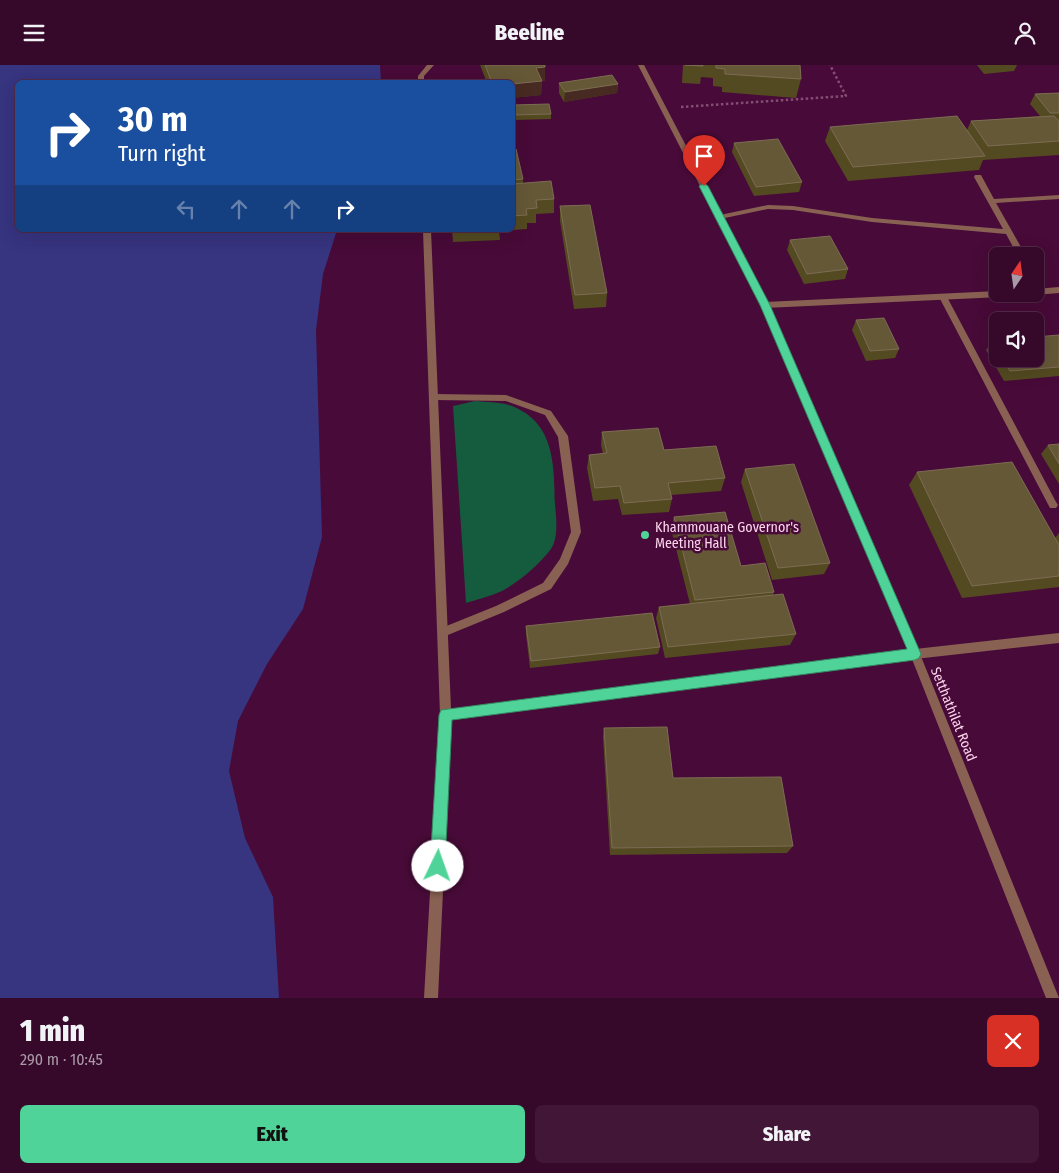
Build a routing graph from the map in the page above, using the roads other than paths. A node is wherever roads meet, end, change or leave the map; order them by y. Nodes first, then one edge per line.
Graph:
1 (431, 65) edge
2 (641, 65) edge
3 (421, 80) edge
4 (978, 177) edge
5 (1059, 197) edge
6 (991, 201) junction
7 (720, 217) junction
8 (427, 232) edge
9 (1009, 232) junction
10 (1017, 247) edge
11 (1059, 291) edge
12 (1044, 292) edge
13 (989, 295) edge
14 (943, 297) junction
15 (765, 305) junction
16 (433, 397) junction
17 (1054, 505) dead end
18 (443, 633) junction
19 (1059, 638) edge
20 (915, 654) junction
21 (446, 715) junction
22 (431, 998) edge
23 (1053, 998) edge

1 - 3 street
2 - 7 street, Setthathilat Road
4 - 6 street
5 - 6 street
6 - 9 street
7 - 9 street
7 - 15 street, Setthathilat Road
8 - 16 street
9 - 10 street
11 - 12 street
13 - 14 street
14 - 15 street
14 - 17 street
15 - 20 street, Setthathilat Road
16 - 18 street
16 - 18 street
18 - 21 street
19 - 20 street
20 - 21 street
20 - 23 street, Setthathilat Road
21 - 22 street

